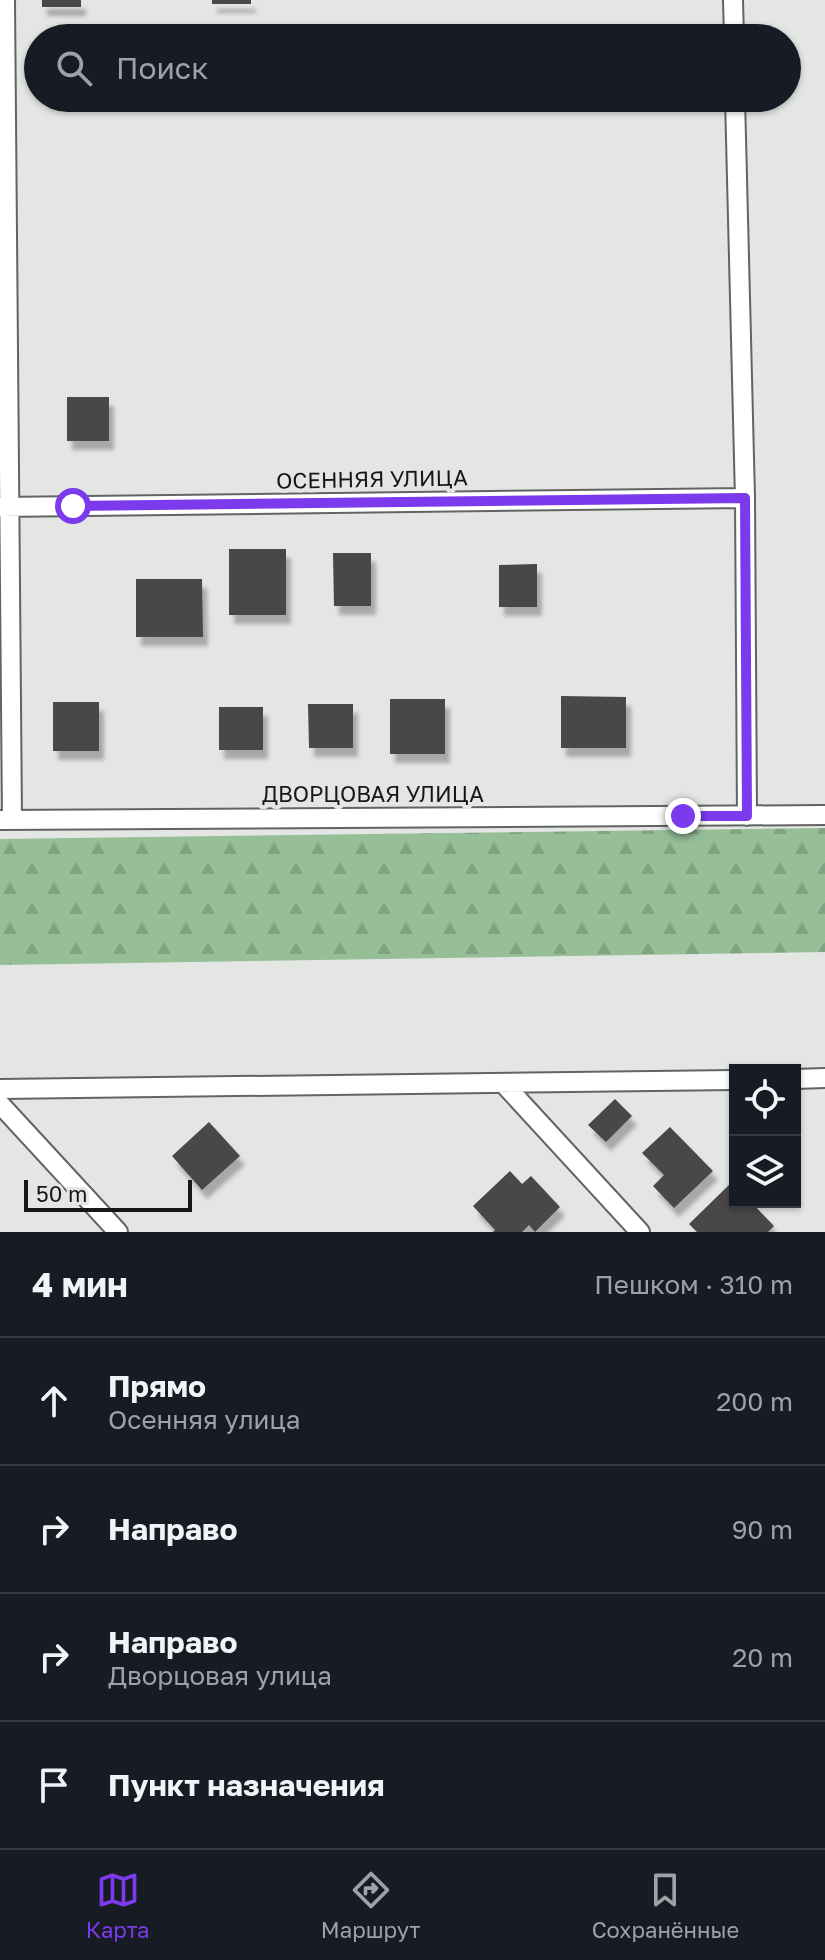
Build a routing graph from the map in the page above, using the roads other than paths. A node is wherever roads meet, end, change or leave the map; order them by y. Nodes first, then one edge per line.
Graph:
1 (5, 0) edge
2 (733, 0) edge
3 (734, 24) edge
4 (735, 112) edge
5 (4, 202) edge
6 (745, 498) junction
7 (5, 507) edge
8 (825, 815) edge
9 (747, 816) junction
10 (6, 820) edge
11 (825, 1078) edge
12 (801, 1079) edge
13 (729, 1080) edge
14 (503, 1083) junction
15 (0, 1089) edge
16 (0, 1104) edge
17 (118, 1232) edge
18 (640, 1232) edge

1 - 5 street
2 - 3 street
4 - 6 street
5 - 7 street
6 - 7 street, ОСЕННЯЯ УЛИЦА
6 - 9 street
7 - 10 street
8 - 9 street, ДВОРЦОВАЯ УЛИЦА
9 - 10 street, ДВОРЦОВАЯ УЛИЦА
11 - 12 street
13 - 14 street
14 - 15 street
14 - 18 street
16 - 17 street

